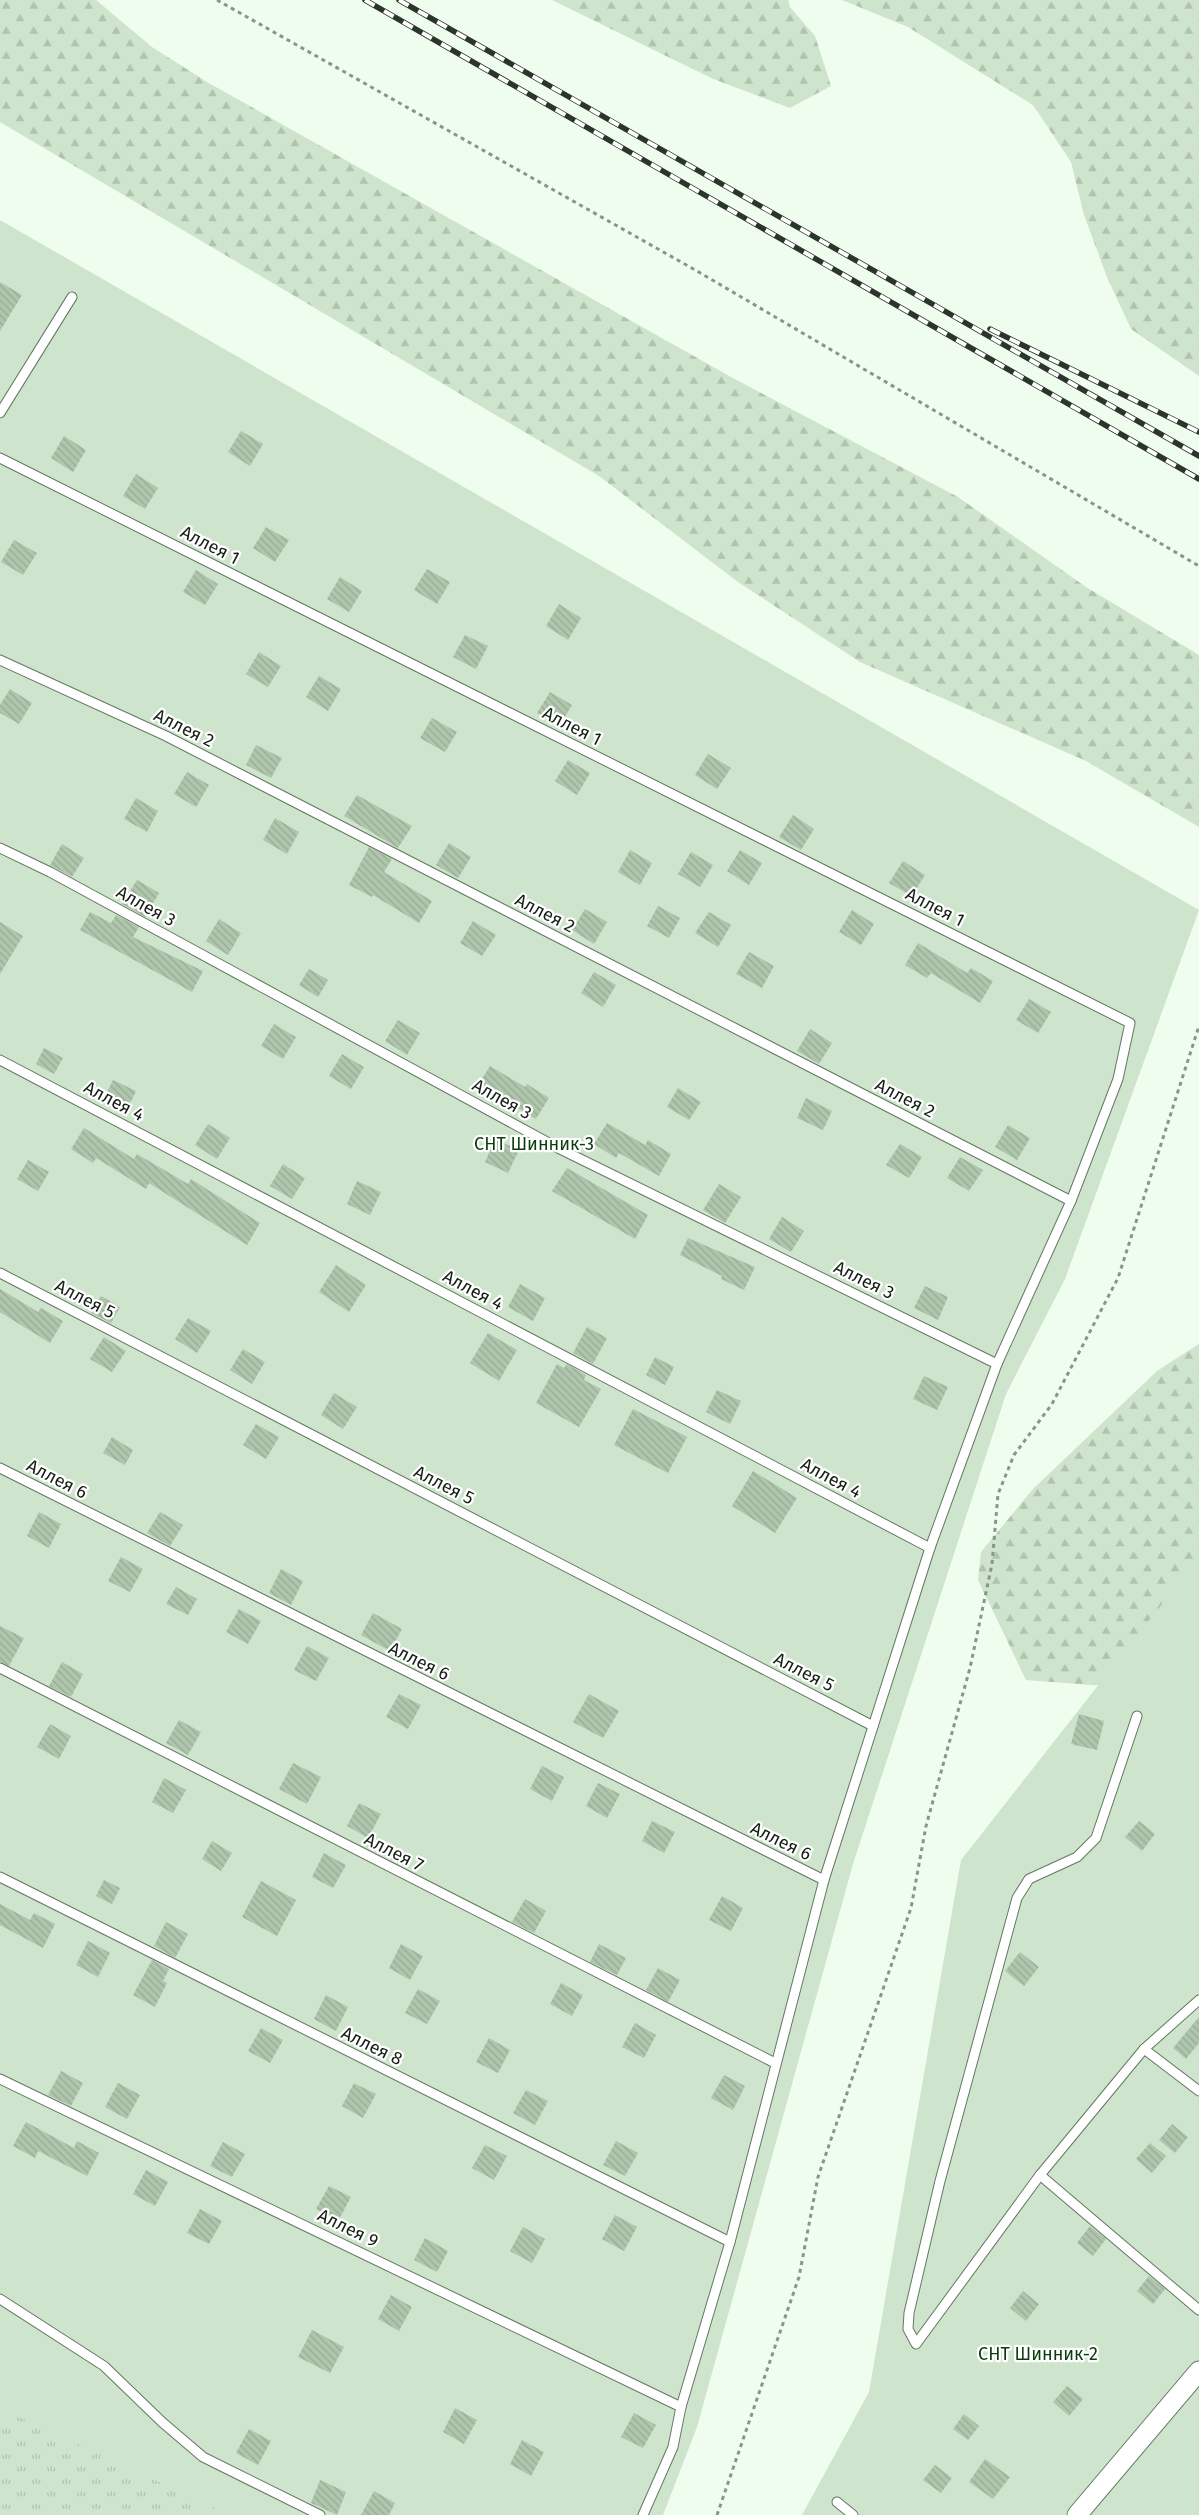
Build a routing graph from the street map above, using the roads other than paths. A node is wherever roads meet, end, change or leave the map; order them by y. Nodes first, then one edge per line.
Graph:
1 (72, 297) dead end
2 (0, 413) edge
3 (0, 458) edge
4 (0, 660) edge
5 (0, 848) edge
6 (0, 1060) edge
7 (1071, 1201) junction
8 (0, 1273) edge
9 (997, 1364) junction
10 (0, 1468) edge
11 (930, 1548) junction
12 (0, 1668) edge
13 (1137, 1716) dead end
14 (873, 1726) junction
15 (0, 1877) edge
16 (824, 1880) junction
17 (1199, 2000) edge
18 (1144, 2049) junction
19 (775, 2063) junction
20 (0, 2078) edge
21 (1199, 2091) edge
22 (1040, 2175) junction
23 (730, 2242) junction
24 (0, 2299) edge
25 (1199, 2310) edge
26 (1199, 2371) edge
27 (682, 2407) junction
28 (836, 2502) dead end
29 (320, 2515) edge
30 (643, 2515) edge
31 (853, 2515) edge
32 (1077, 2515) edge

1 - 2 lane
3 - 7 lane, Аллея 1
4 - 7 lane, Аллея 2
5 - 9 lane, Аллея 3
6 - 11 lane, Аллея 4
7 - 9 lane
8 - 14 lane, Аллея 5
9 - 11 lane
10 - 16 lane, Аллея 6
11 - 14 lane
12 - 19 lane, Аллея 7
13 - 22 lane
14 - 16 lane
15 - 23 lane, Аллея 8
16 - 19 lane
17 - 18 lane
18 - 21 lane
18 - 22 lane
19 - 23 lane
20 - 27 lane, Аллея 9
22 - 25 lane
23 - 27 lane
24 - 29 lane
26 - 32 street
27 - 30 lane
28 - 31 lane

